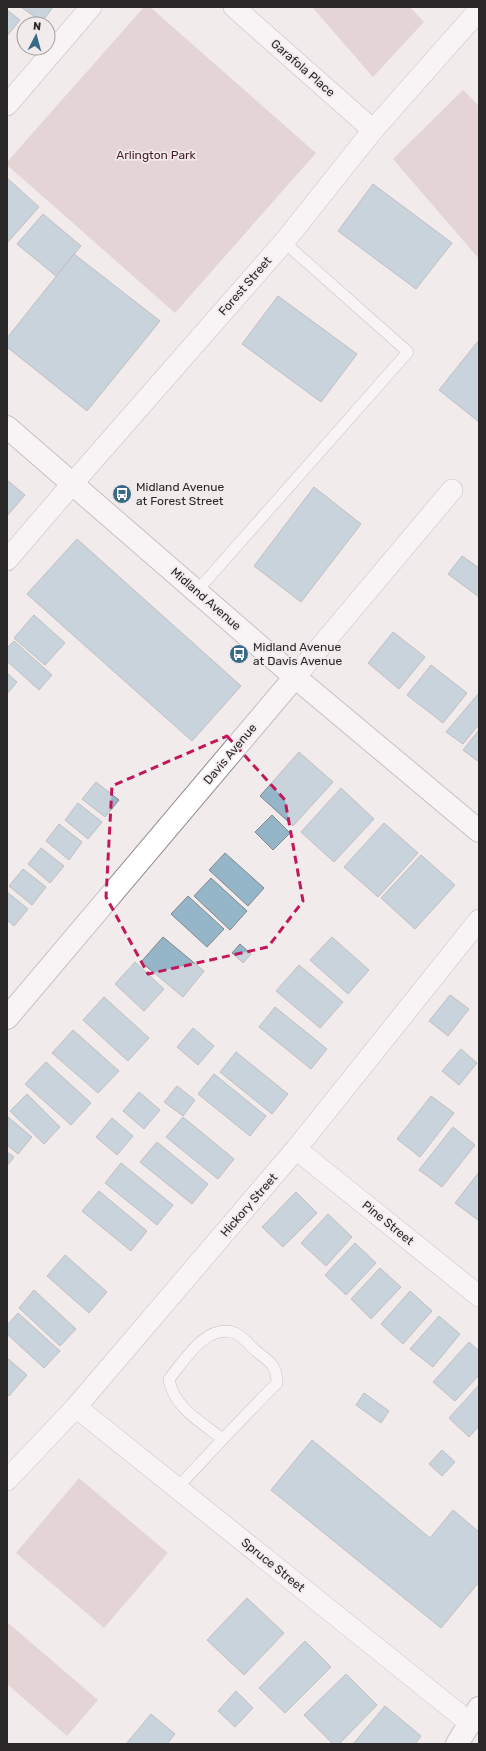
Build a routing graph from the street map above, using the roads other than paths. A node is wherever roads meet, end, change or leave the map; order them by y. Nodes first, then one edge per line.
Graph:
1 (91, 7) edge
2 (234, 7) edge
3 (479, 10) edge
4 (7, 105) edge
5 (373, 130) junction
6 (284, 242) junction
7 (7, 427) edge
8 (73, 483) junction
9 (452, 490) dead end
10 (7, 560) edge
11 (197, 591) junction
12 (295, 677) junction
13 (479, 831) edge
14 (479, 920) edge
15 (7, 1018) edge
16 (296, 1149) junction
17 (479, 1296) edge
18 (76, 1407) junction
19 (223, 1439) junction
20 (7, 1480) edge
21 (177, 1488) junction
22 (474, 1715) edge
23 (456, 1744) edge

1 - 4 street
2 - 5 street, Garafola Place
3 - 5 street, Forest Street
5 - 6 street, Forest Street
6 - 8 street, Forest Street
6 - 11 lane
7 - 8 street, Midland Avenue
8 - 10 street, Forest Street
8 - 11 street, Midland Avenue
9 - 12 street, Davis Avenue
11 - 12 street, Midland Avenue
12 - 13 street, Midland Avenue
12 - 15 street, Davis Avenue
14 - 16 street, Hickory Street
16 - 17 street, Pine Street
16 - 18 street, Hickory Street
18 - 20 street, Hickory Street
18 - 21 street, Spruce Street
19 - 19 lane
19 - 21 lane
21 - 22 street, Spruce Street
22 - 23 street

